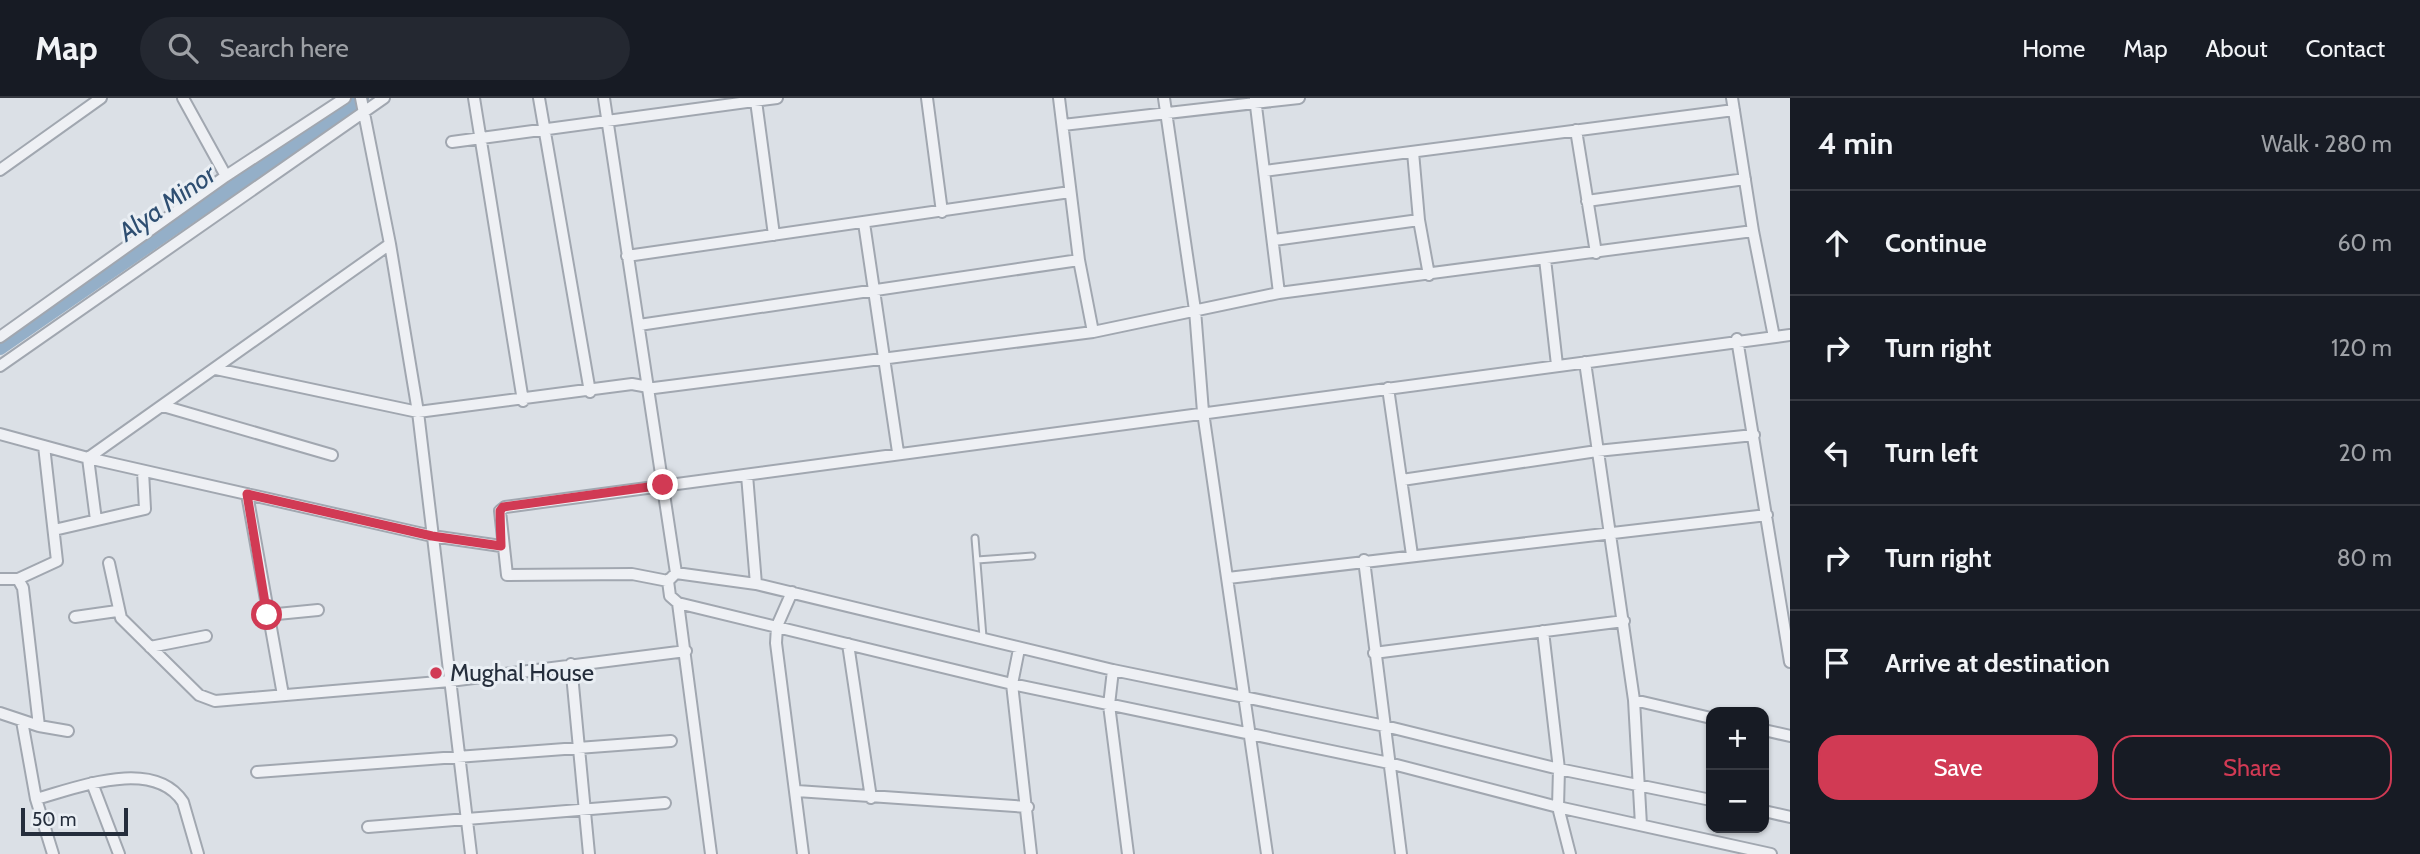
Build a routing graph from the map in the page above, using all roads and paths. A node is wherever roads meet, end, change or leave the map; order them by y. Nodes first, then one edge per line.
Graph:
1 (101, 98) edge
2 (183, 98) edge
3 (345, 98) edge
4 (361, 98) edge
5 (384, 98) edge
6 (474, 98) edge
7 (539, 98) edge
8 (604, 98) edge
9 (777, 98) edge
10 (927, 98) edge
11 (1059, 98) edge
12 (1164, 98) edge
13 (1299, 98) edge
14 (1732, 98) edge
15 (756, 101) junction
16 (1255, 101) edge
17 (1734, 110) junction
18 (363, 113) junction
19 (1166, 113) junction
20 (607, 119) junction
21 (1063, 125) junction
22 (547, 129) junction
23 (1576, 130) junction
24 (482, 138) junction
25 (452, 142) dead end
26 (1413, 152) junction
27 (0, 170) edge
28 (1264, 171) junction
29 (226, 176) junction
30 (1745, 179) junction
31 (1070, 192) junction
32 (1587, 201) junction
33 (942, 212) junction
34 (1419, 220) junction
35 (864, 223) junction
36 (1753, 231) junction
37 (774, 235) junction
38 (1273, 240) junction
39 (390, 244) junction
40 (1596, 253) junction
41 (627, 256) junction
42 (1545, 259) junction
43 (1079, 260) junction
44 (1429, 275) junction
45 (874, 288) junction
46 (1279, 293) junction
47 (1195, 310) junction
48 (639, 325) junction
49 (1093, 332) junction
50 (1790, 335) edge
51 (0, 337) edge
52 (1774, 337) junction
53 (1737, 340) junction
54 (886, 358) junction
55 (1585, 362) junction
56 (1557, 365) junction
57 (0, 366) edge
58 (216, 369) junction
59 (646, 386) junction
60 (1388, 388) junction
61 (590, 391) junction
62 (523, 401) junction
63 (163, 406) junction
64 (418, 412) junction
65 (1203, 412) junction
66 (0, 434) edge
67 (1754, 435) junction
68 (44, 446) junction
69 (1597, 451) junction
70 (898, 452) junction
71 (332, 455) dead end
72 (88, 458) junction
73 (143, 471) junction
74 (747, 475) junction
75 (1402, 481) junction
76 (663, 485) junction
77 (247, 494) junction
78 (1767, 515) junction
79 (96, 520) junction
80 (54, 530) junction
81 (1611, 533) junction
82 (432, 536) junction
83 (975, 538) dead end
84 (501, 546) junction
85 (1412, 555) junction
86 (1032, 556) dead end
87 (977, 560) junction
88 (1364, 561) junction
89 (109, 564) dead end
90 (672, 577) junction
91 (1228, 578) junction
92 (0, 579) edge
93 (18, 579) junction
94 (756, 584) junction
95 (792, 592) junction
96 (678, 603) junction
97 (317, 610) dead end
98 (117, 611) junction
99 (267, 615) junction
100 (75, 617) dead end
101 (1625, 621) junction
102 (777, 626) junction
103 (1544, 631) junction
104 (206, 636) dead end
105 (983, 640) junction
106 (848, 644) junction
107 (150, 647) junction
108 (1019, 649) junction
109 (686, 651) junction
110 (1374, 653) junction
111 (1790, 662) edge
112 (571, 664) junction
113 (1113, 670) junction
114 (450, 681) junction
115 (1013, 684) junction
116 (283, 695) junction
117 (1245, 697) junction
118 (1634, 700) junction
119 (1109, 705) junction
120 (0, 713) edge
121 (1706, 717) edge
122 (22, 721) junction
123 (40, 726) junction
124 (1385, 726) junction
125 (68, 731) dead end
126 (1769, 731) edge
127 (1250, 733) junction
128 (1790, 736) edge
129 (671, 741) dead end
130 (579, 748) junction
131 (458, 757) junction
132 (1389, 763) junction
133 (1559, 769) junction
134 (257, 772) dead end
135 (92, 783) junction
136 (1642, 786) junction
137 (797, 791) junction
138 (871, 798) junction
139 (36, 799) junction
140 (1706, 799) edge
141 (665, 803) dead end
142 (1028, 807) junction
143 (1558, 807) junction
144 (585, 809) junction
145 (1769, 812) edge
146 (1790, 817) edge
147 (466, 819) junction
148 (1642, 825) junction
149 (368, 827) dead end
150 (53, 854) edge
151 (119, 854) edge
152 (198, 854) edge
153 (471, 854) edge
154 (589, 854) edge
155 (711, 854) edge
156 (803, 854) edge
157 (1031, 854) edge
158 (1128, 854) edge
159 (1267, 854) edge
160 (1401, 854) edge
161 (1570, 854) edge
162 (1771, 854) edge

1 - 27 street
2 - 29 street
3 - 29 street
4 - 18 street
5 - 18 street
6 - 24 street
7 - 22 street
8 - 20 street
9 - 15 street
10 - 33 street
11 - 21 street
12 - 19 street
13 - 16 street
14 - 17 street
15 - 20 street
15 - 37 street
16 - 19 street
16 - 28 street
17 - 23 street
17 - 30 street
18 - 39 street
18 - 57 street
19 - 21 street
19 - 47 street
20 - 22 street
20 - 41 street
21 - 31 street
22 - 24 street
22 - 61 street
23 - 26 street
23 - 32 street
24 - 25 street
24 - 62 street
26 - 28 street
26 - 34 street
28 - 38 street
29 - 51 street
30 - 32 street
30 - 36 street
31 - 33 street
31 - 43 street
32 - 40 street
33 - 35 street
34 - 38 street
34 - 44 street
35 - 37 street
35 - 45 street
36 - 40 street
36 - 52 street
37 - 41 street
38 - 46 street
39 - 58 street
39 - 64 street
40 - 42 street
41 - 48 street
42 - 44 street
42 - 56 street
43 - 45 street
43 - 49 street
44 - 46 street
45 - 48 street
45 - 54 street
46 - 47 street
47 - 49 street
47 - 65 street
48 - 59 street
49 - 54 street
50 - 52 street
52 - 53 street
53 - 55 street
53 - 67 street
54 - 59 street
54 - 70 street
55 - 56 street
55 - 69 street
56 - 60 street
58 - 63 street
58 - 64 street
59 - 61 street
59 - 76 street
60 - 65 street
60 - 75 street
61 - 62 street
62 - 64 street
63 - 71 street
63 - 72 street
64 - 82 street
65 - 70 street
65 - 91 street
66 - 68 street
67 - 69 street
67 - 78 street
68 - 72 street
68 - 80 street
69 - 75 street
69 - 81 street
70 - 74 street
72 - 73 street
72 - 79 street
73 - 77 street
73 - 79 street
74 - 76 street
74 - 94 street
75 - 85 street
76 - 84 street
76 - 90 street
77 - 82 street
77 - 99 street
78 - 81 street
78 - 111 street
79 - 80 street
80 - 93 street
81 - 85 street
81 - 101 street
82 - 84 street
82 - 114 street
83 - 87 lane
84 - 90 street
85 - 88 street
86 - 87 lane
87 - 105 lane
88 - 91 street
88 - 110 street
89 - 98 street
90 - 94 street
90 - 96 street
91 - 117 street
92 - 93 street
93 - 123 street
94 - 95 street
95 - 102 street
95 - 105 street
96 - 102 street
96 - 109 street
97 - 99 street
98 - 100 street
98 - 107 street
99 - 116 street
101 - 103 street
101 - 118 street
102 - 106 street
102 - 137 street
103 - 110 street
103 - 133 street
104 - 107 street
105 - 108 street
106 - 115 street
106 - 138 street
107 - 116 street
108 - 113 street
108 - 115 street
109 - 112 street
109 - 155 street
110 - 124 street
112 - 114 street
112 - 130 street
113 - 117 street
113 - 119 street
114 - 116 street
114 - 131 street
115 - 119 street
115 - 142 street
117 - 124 street
117 - 127 street
118 - 121 street
118 - 136 street
119 - 127 street
119 - 158 street
120 - 122 street
122 - 123 street
122 - 139 street
123 - 125 street
124 - 132 street
124 - 133 street
126 - 128 street
127 - 132 street
127 - 159 street
129 - 130 street
130 - 131 street
130 - 144 street
131 - 134 street
131 - 147 street
132 - 143 street
132 - 160 street
133 - 136 street
133 - 143 street
135 - 139 street
135 - 151 street
135 - 152 street
136 - 140 street
136 - 148 street
137 - 138 street
137 - 156 street
138 - 142 street
139 - 150 street
141 - 144 street
142 - 157 street
143 - 148 street
143 - 161 street
144 - 147 street
144 - 154 street
145 - 146 street
147 - 149 street
147 - 153 street
148 - 162 street

